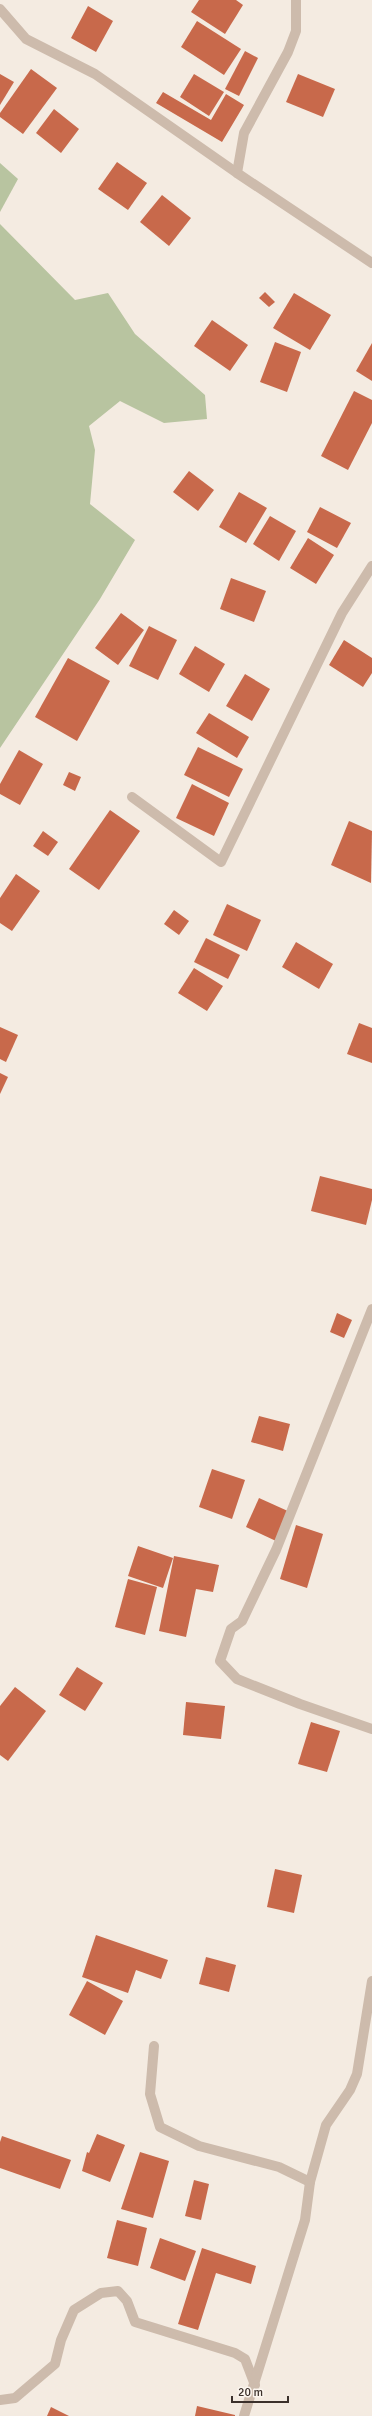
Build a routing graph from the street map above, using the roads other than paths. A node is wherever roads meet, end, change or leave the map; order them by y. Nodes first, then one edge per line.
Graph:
1 (296, 0) edge
2 (0, 9) edge
3 (237, 173) junction
4 (372, 263) edge
5 (372, 566) edge
6 (132, 797) dead end
7 (372, 1309) edge
8 (372, 1729) edge
9 (372, 1981) edge
10 (154, 2046) dead end
11 (310, 2182) junction
12 (255, 2384) junction
13 (0, 2400) edge
14 (244, 2416) edge

1 - 3 street
2 - 3 street
3 - 4 street
5 - 6 street
7 - 8 street
9 - 11 street
10 - 11 street
11 - 12 street
12 - 13 street
12 - 14 street

